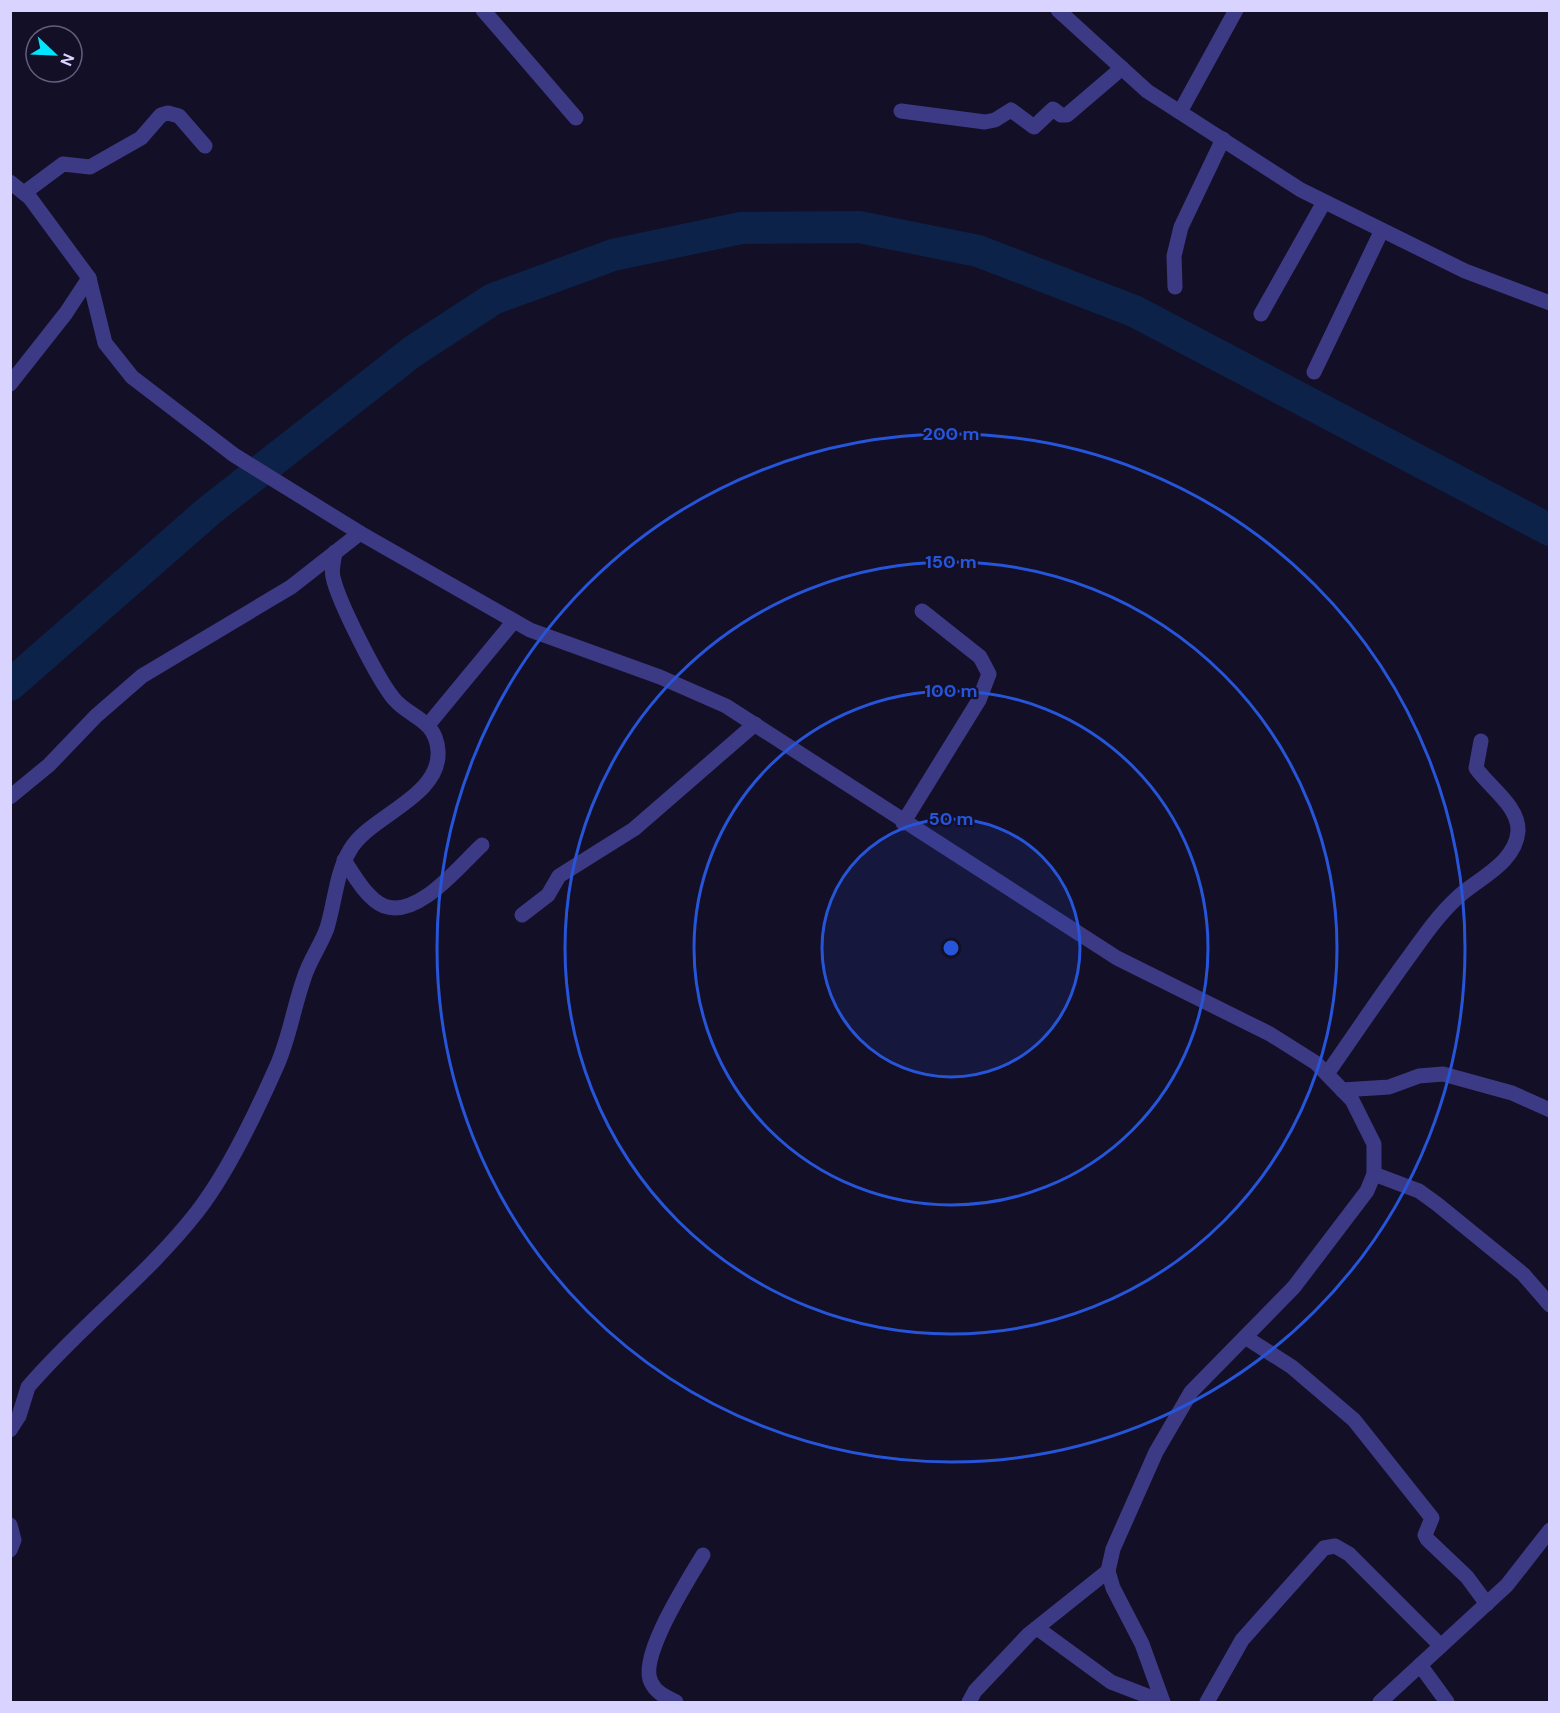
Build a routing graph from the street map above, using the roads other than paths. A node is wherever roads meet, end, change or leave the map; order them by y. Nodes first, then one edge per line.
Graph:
1 (483, 10) edge
2 (1058, 10) edge
3 (1236, 10) edge
4 (1122, 68) junction
5 (901, 111) dead end
6 (1180, 112) junction
7 (576, 118) dead end
8 (1222, 139) junction
9 (205, 146) dead end
10 (10, 182) edge
11 (24, 193) junction
12 (1324, 202) junction
13 (1382, 232) junction
14 (89, 278) junction
15 (1175, 287) dead end
16 (1550, 303) edge
17 (1261, 314) dead end
18 (1314, 372) dead end
19 (10, 384) edge
20 (360, 533) junction
21 (335, 552) junction
22 (922, 611) dead end
23 (514, 621) junction
24 (755, 724) junction
25 (428, 725) junction
26 (1481, 741) dead end
27 (10, 797) edge
28 (903, 823) junction
29 (482, 844) dead end
30 (344, 860) junction
31 (522, 915) dead end
32 (1327, 1074) junction
33 (1342, 1090) junction
34 (1550, 1110) edge
35 (1374, 1174) junction
36 (1550, 1305) edge
37 (1245, 1337) junction
38 (10, 1430) edge
39 (10, 1525) edge
40 (1550, 1530) edge
41 (10, 1550) edge
42 (703, 1555) dead end
43 (1108, 1571) junction
44 (1487, 1604) junction
45 (1037, 1628) junction
46 (1441, 1646) junction
47 (1420, 1665) junction
48 (975, 1699) edge
49 (676, 1702) edge
50 (1163, 1702) edge
51 (1207, 1702) edge
52 (1380, 1702) edge
53 (1447, 1702) edge

1 - 7 street
2 - 4 street
3 - 6 street
4 - 5 street
4 - 6 street
6 - 8 street
8 - 12 street
8 - 15 street
9 - 11 street
10 - 11 street
11 - 14 street
12 - 13 street
12 - 17 street
13 - 16 street
13 - 18 street
14 - 19 street
14 - 20 street
20 - 21 street
20 - 23 street
21 - 25 street
21 - 27 street
22 - 28 street
23 - 24 street
23 - 25 street
24 - 28 street
24 - 31 street
25 - 30 street
26 - 32 street
28 - 32 street
29 - 30 street
30 - 38 street
32 - 33 street
33 - 34 street
33 - 35 street
35 - 36 street
35 - 37 street
37 - 43 street
37 - 44 street
39 - 41 street
40 - 44 street
42 - 49 street
43 - 45 street
43 - 50 street
44 - 46 street
45 - 48 street
45 - 50 street
46 - 47 street
46 - 51 street
47 - 52 street
47 - 53 street

